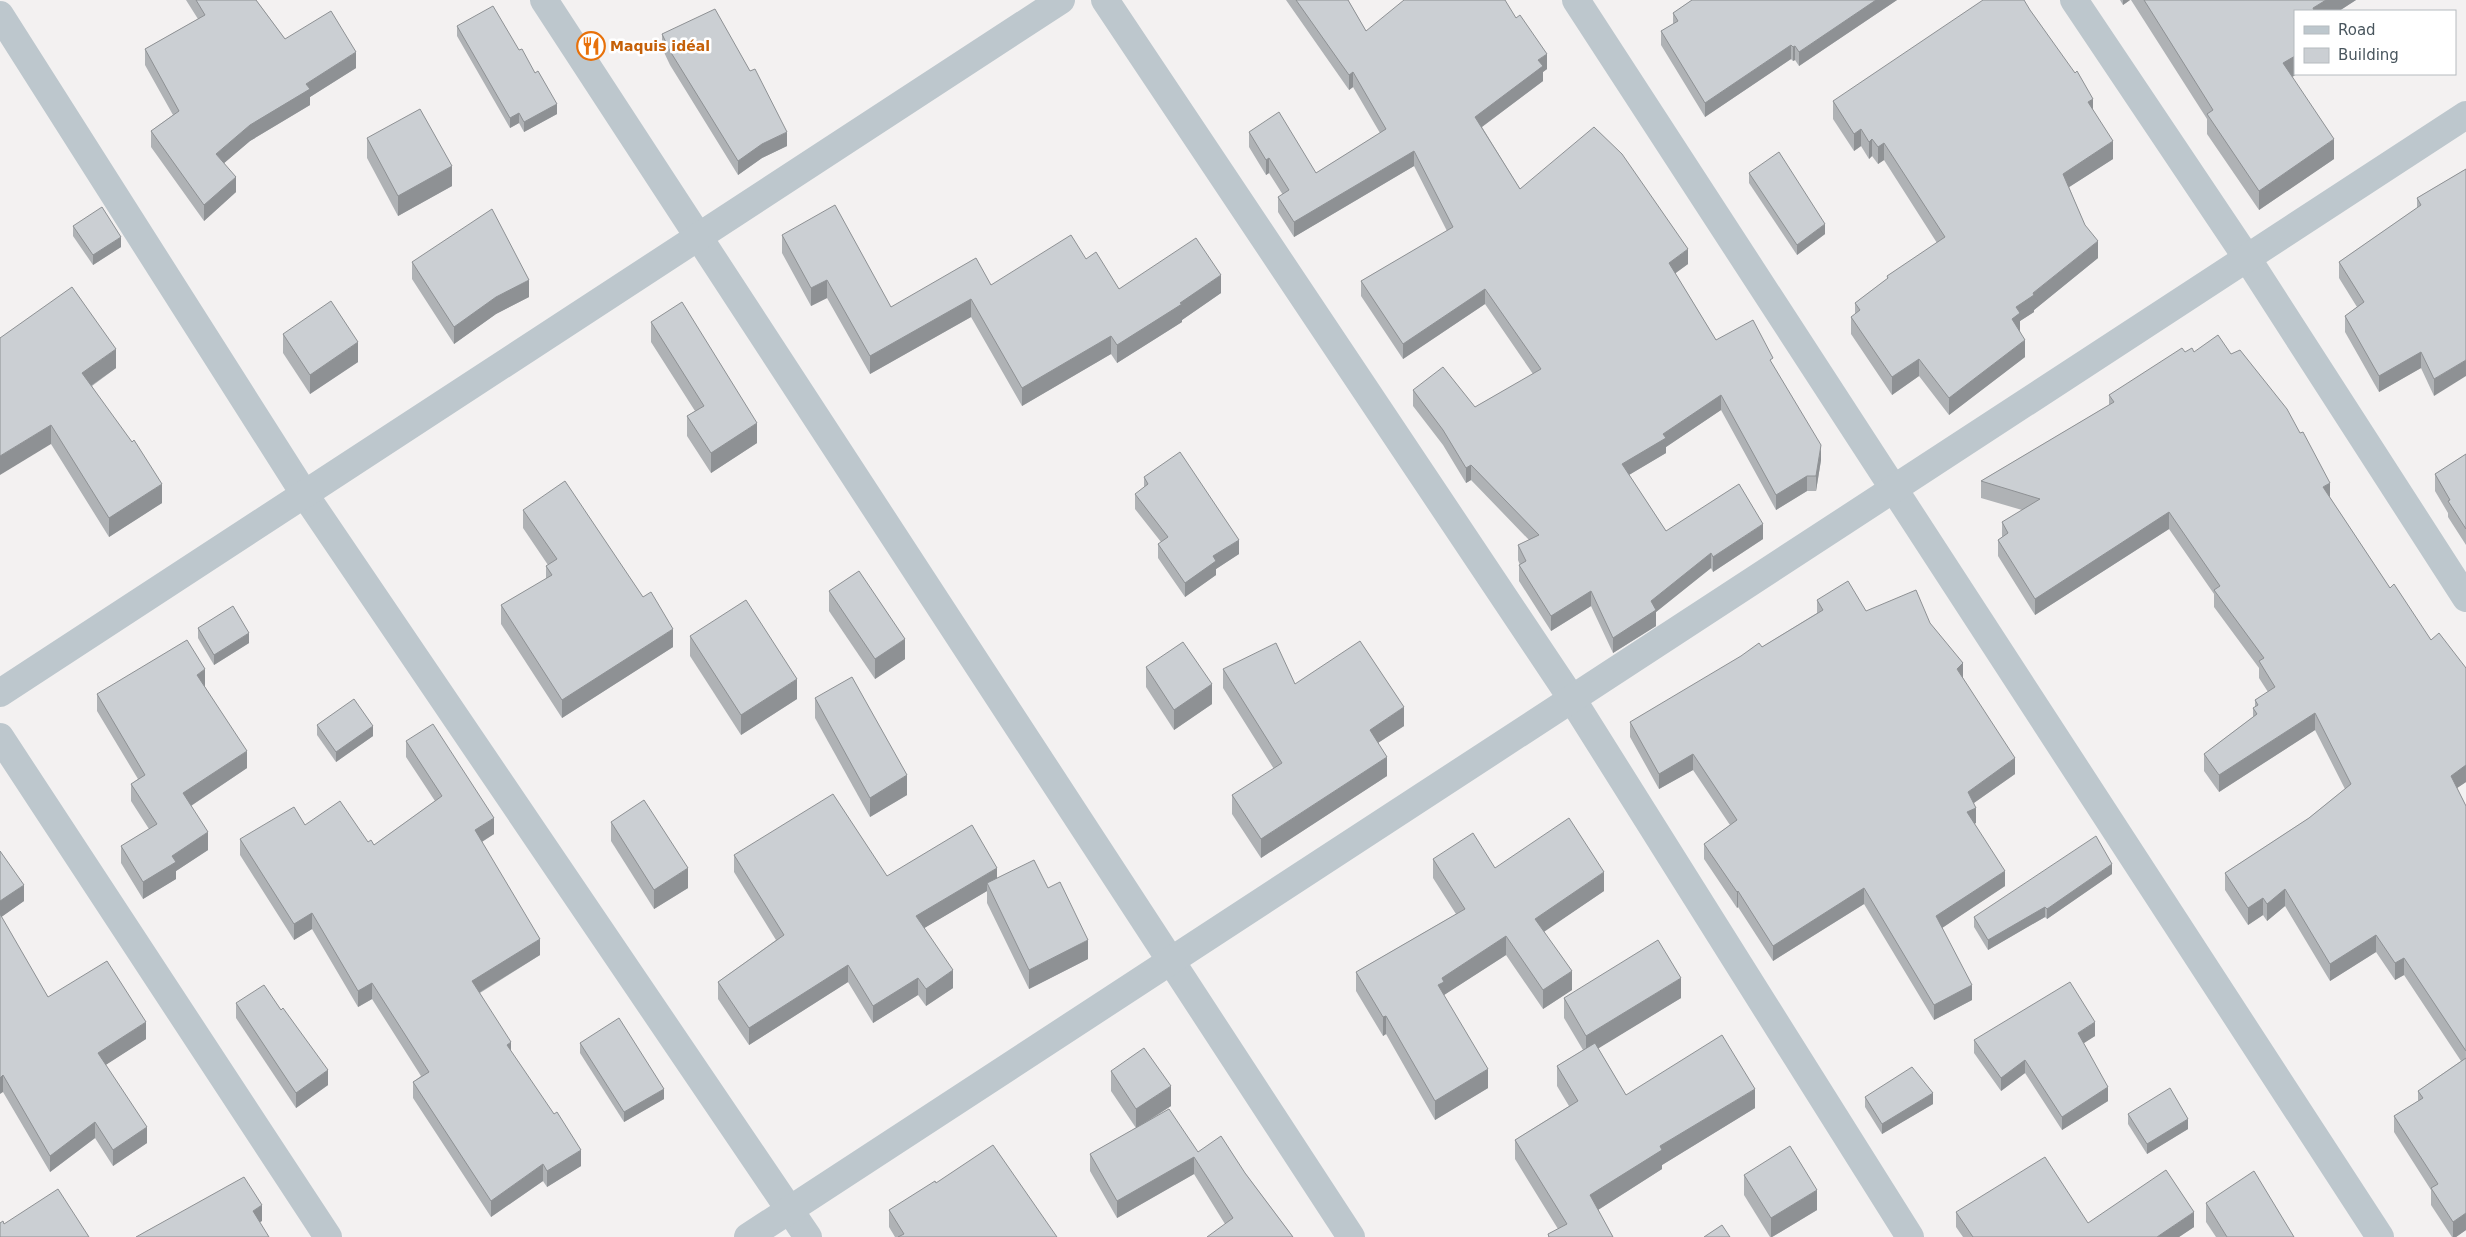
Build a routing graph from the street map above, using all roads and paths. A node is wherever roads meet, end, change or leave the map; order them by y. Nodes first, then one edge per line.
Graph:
1 (544, 0) edge
2 (1061, 0) edge
3 (1105, 0) edge
4 (2074, 0) edge
5 (1580, 1) edge
6 (0, 15) edge
7 (2466, 115) edge
8 (699, 237) junction
9 (2247, 258) junction
10 (1894, 489) junction
11 (305, 495) junction
12 (2466, 598) edge
13 (0, 693) edge
14 (1572, 699) junction
15 (0, 737) edge
16 (1171, 960) junction
17 (790, 1210) junction
18 (328, 1237) edge
19 (748, 1237) edge
20 (808, 1237) edge
21 (1351, 1237) edge
22 (1910, 1237) edge
23 (2380, 1237) edge

1 - 8 street
2 - 8 street
3 - 14 street
4 - 9 street
5 - 10 street
6 - 11 street
7 - 9 street
8 - 11 street
8 - 16 street
9 - 10 street
9 - 12 street
10 - 14 street
10 - 23 street
11 - 13 street
11 - 17 street
14 - 16 street
14 - 22 street
15 - 18 street
16 - 17 street
16 - 21 street
17 - 19 street
17 - 20 street

